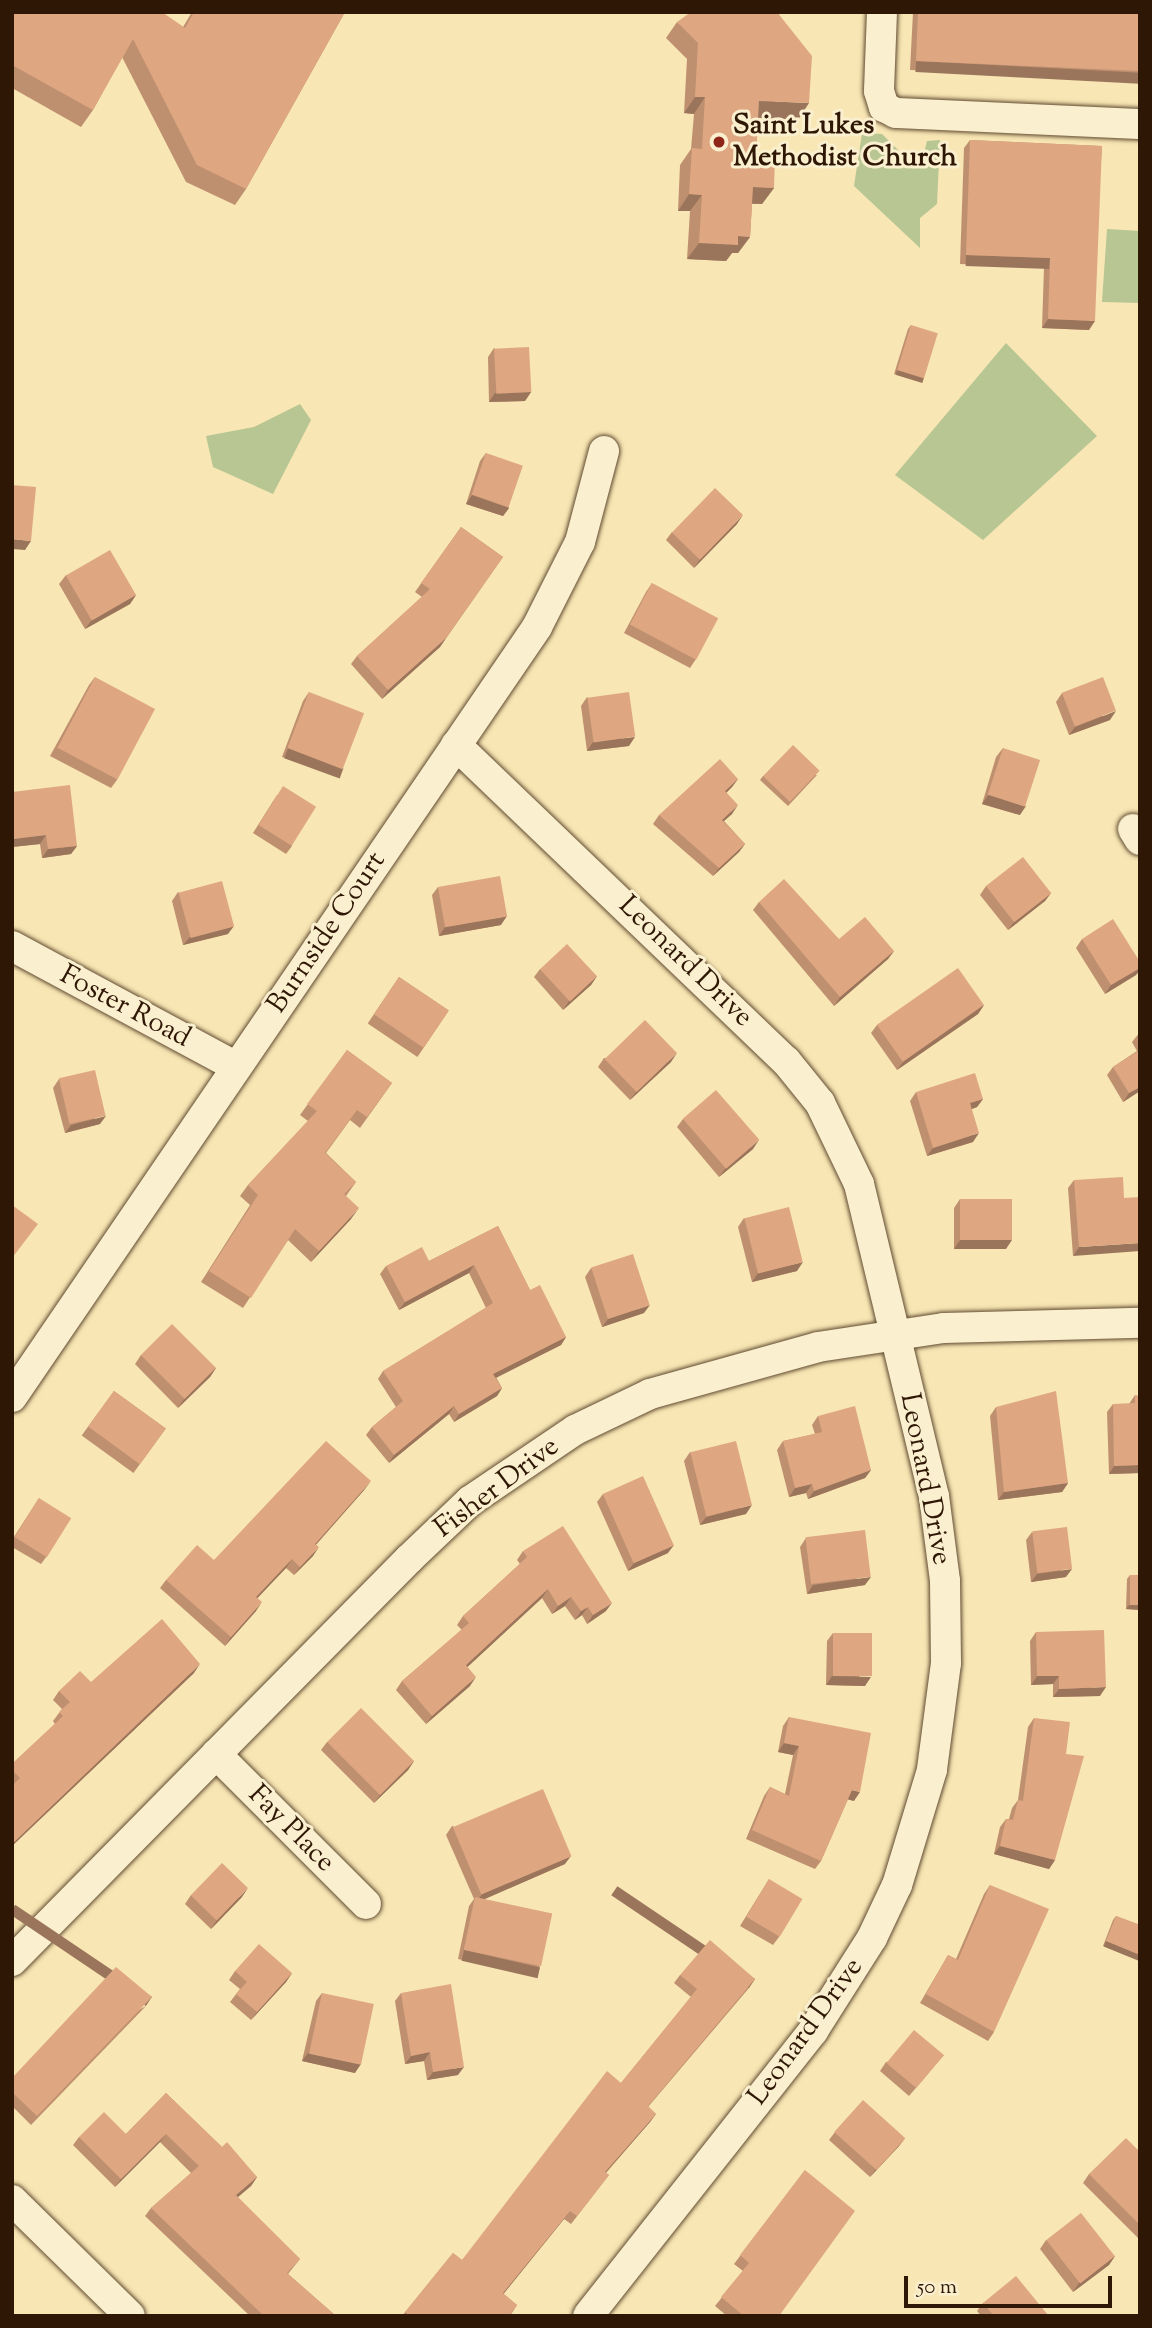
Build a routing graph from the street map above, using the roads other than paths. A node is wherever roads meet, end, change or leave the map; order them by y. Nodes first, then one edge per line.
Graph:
1 (882, 12) edge
2 (1140, 124) edge
3 (604, 451) dead end
4 (456, 745) junction
5 (12, 946) edge
6 (237, 1068) junction
7 (1140, 1323) edge
8 (894, 1334) junction
9 (12, 1397) edge
10 (216, 1754) junction
11 (366, 1903) dead end
12 (12, 1961) edge
13 (12, 2200) edge
14 (130, 2316) edge
15 (588, 2316) edge

1 - 2 street
3 - 4 street, Burnside Court
4 - 6 street, Burnside Court
4 - 8 street, Leonard Drive
5 - 6 street, Foster Road
6 - 9 street, Burnside Court
7 - 8 street, Fisher Drive
8 - 10 street, Fisher Drive
8 - 15 street, Leonard Drive
10 - 11 street, Fay Place
10 - 12 street, Fisher Drive
13 - 14 street

